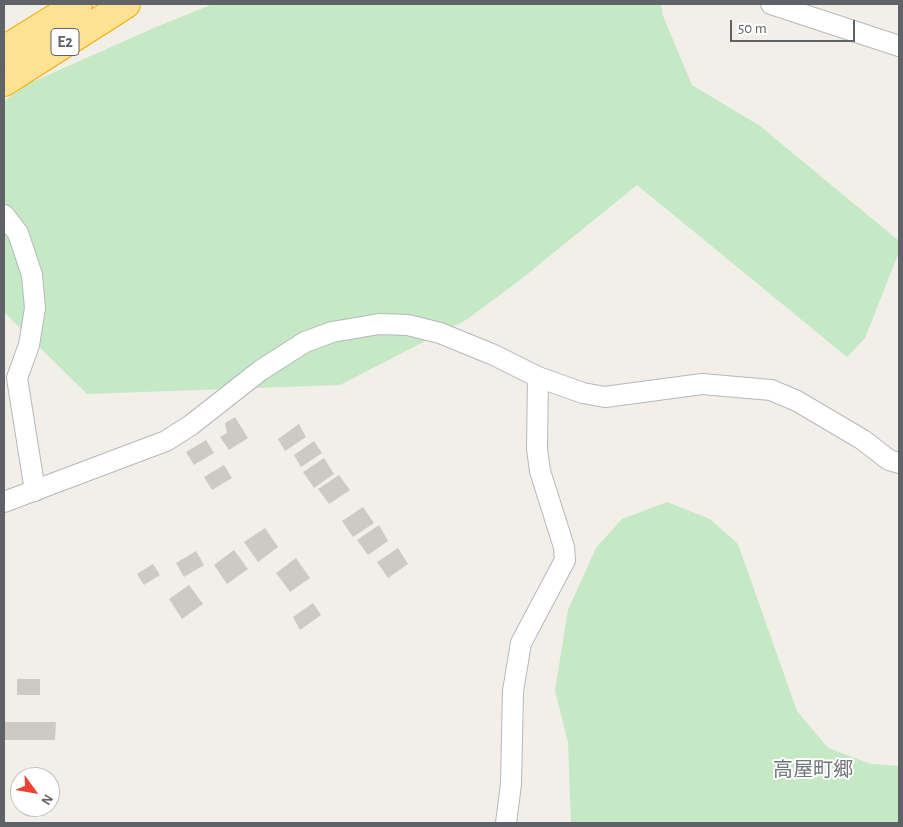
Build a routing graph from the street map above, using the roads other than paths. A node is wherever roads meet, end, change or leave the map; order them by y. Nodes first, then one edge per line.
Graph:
1 (78, 4) edge
2 (126, 4) edge
3 (771, 4) edge
4 (899, 46) edge
5 (4, 50) edge
6 (4, 82) edge
7 (4, 215) edge
8 (538, 377) junction
9 (899, 463) edge
10 (36, 491) junction
11 (4, 502) edge
12 (506, 823) edge

1 - 5 highway, E2
2 - 6 highway, E2
3 - 4 street
7 - 10 street
8 - 9 street
8 - 10 street
8 - 12 street
10 - 11 street

